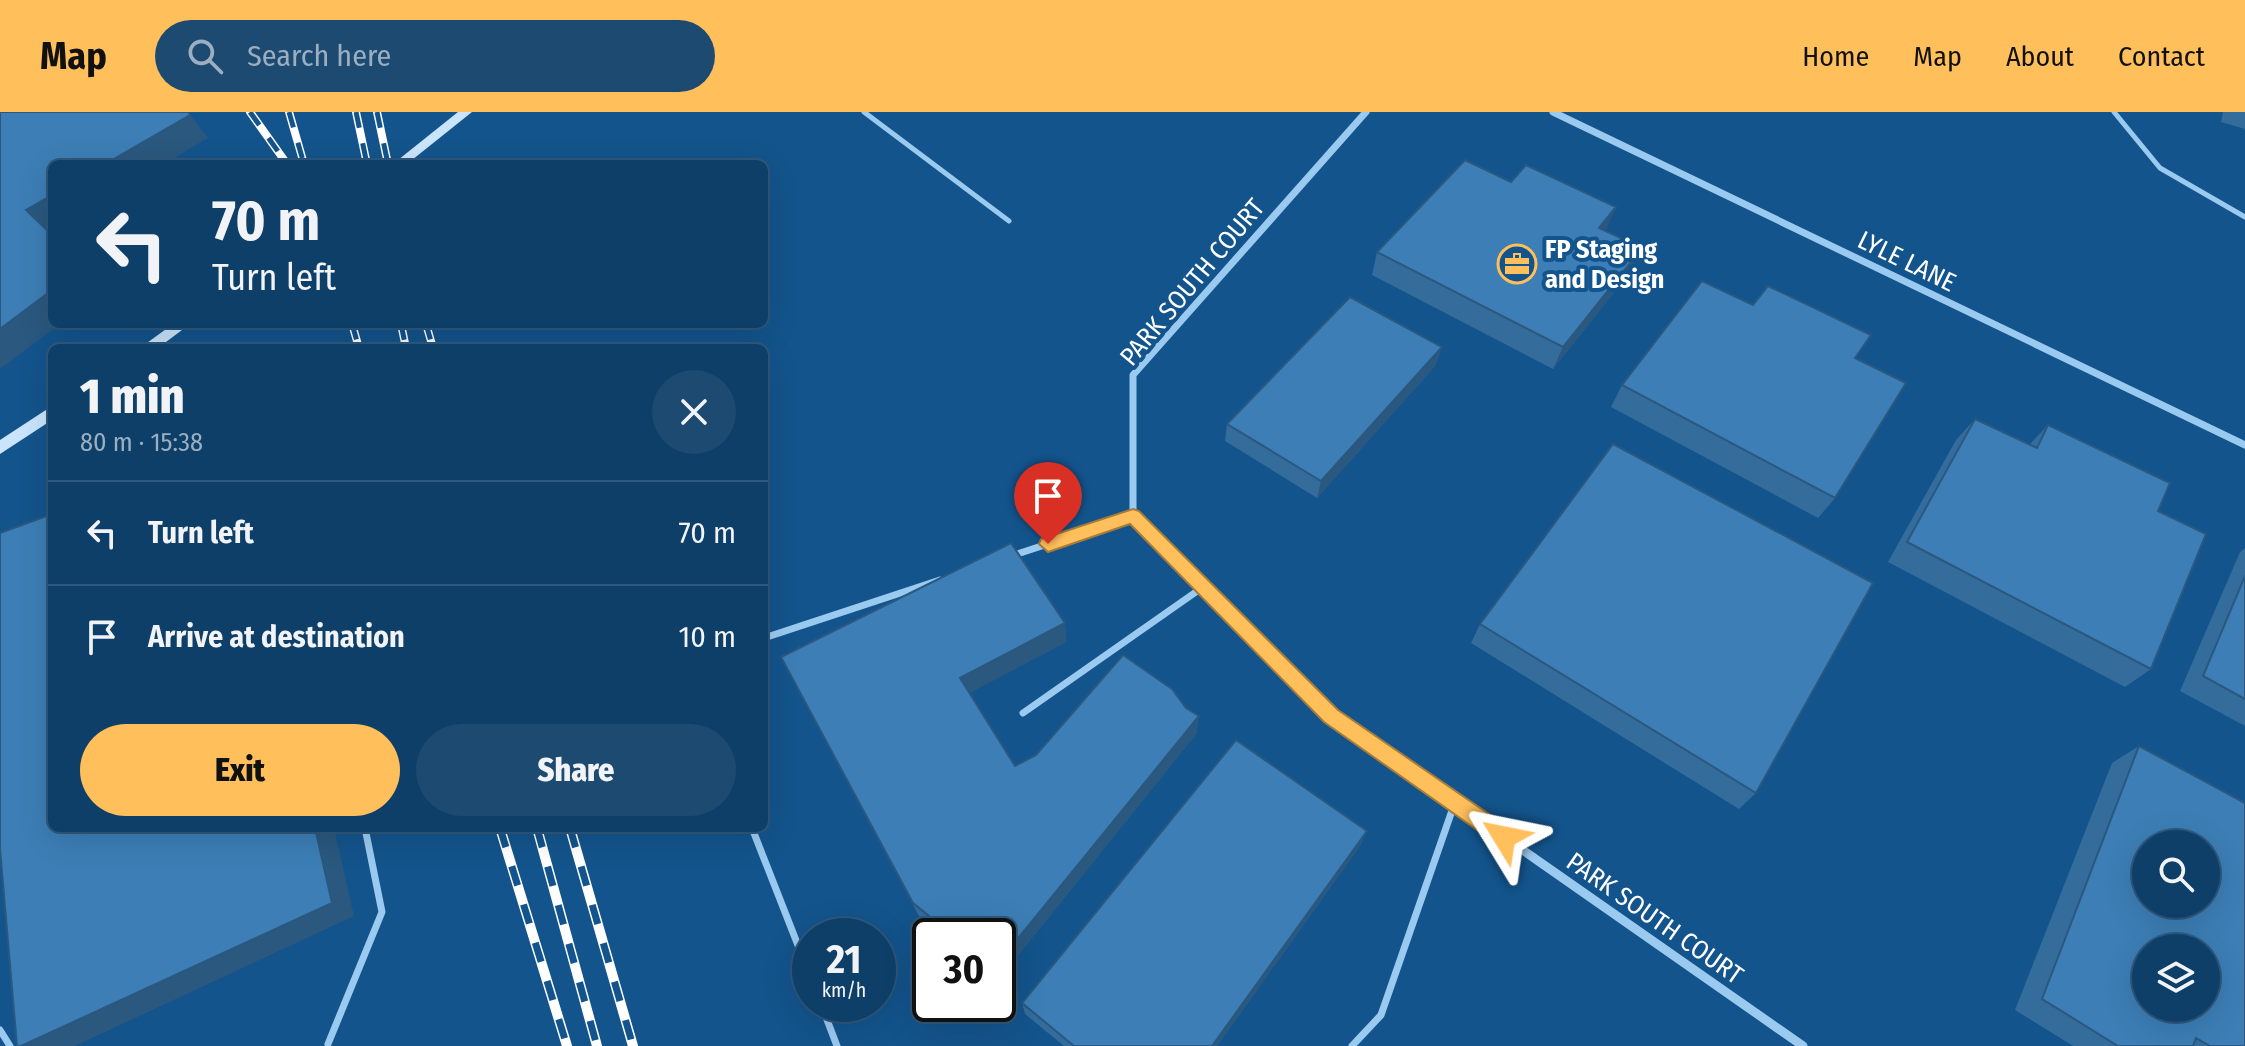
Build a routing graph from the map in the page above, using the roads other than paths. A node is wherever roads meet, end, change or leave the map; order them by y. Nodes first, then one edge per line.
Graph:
1 (466, 112) edge
2 (864, 112) edge
3 (1366, 112) edge
4 (1553, 112) edge
5 (2114, 112) edge
6 (404, 160) edge
7 (2245, 217) edge
8 (1009, 221) dead end
9 (177, 328) edge
10 (153, 344) edge
11 (48, 415) edge
12 (2245, 445) edge
13 (0, 448) edge
14 (1133, 516) junction
15 (1000, 560) edge
16 (956, 575) edge
17 (1203, 587) junction
18 (768, 637) edge
19 (1023, 713) dead end
20 (1455, 802) junction
21 (366, 832) edge
22 (754, 832) edge
23 (792, 930) edge
24 (828, 1022) edge
25 (0, 1030) edge
26 (328, 1044) dead end
27 (10, 1046) edge
28 (837, 1046) edge
29 (1352, 1046) edge
30 (1803, 1046) edge

1 - 6 main road
2 - 8 lane
3 - 14 street, PARK SOUTH COURT
4 - 12 street, LYLE LANE
5 - 7 lane
9 - 10 main road
11 - 13 main road
14 - 15 lane
14 - 17 street, PARK SOUTH COURT
16 - 18 lane
17 - 19 lane
17 - 20 street, PARK SOUTH COURT
20 - 29 lane
20 - 30 street, PARK SOUTH COURT
21 - 26 lane
22 - 23 lane
24 - 28 lane
25 - 27 lane

